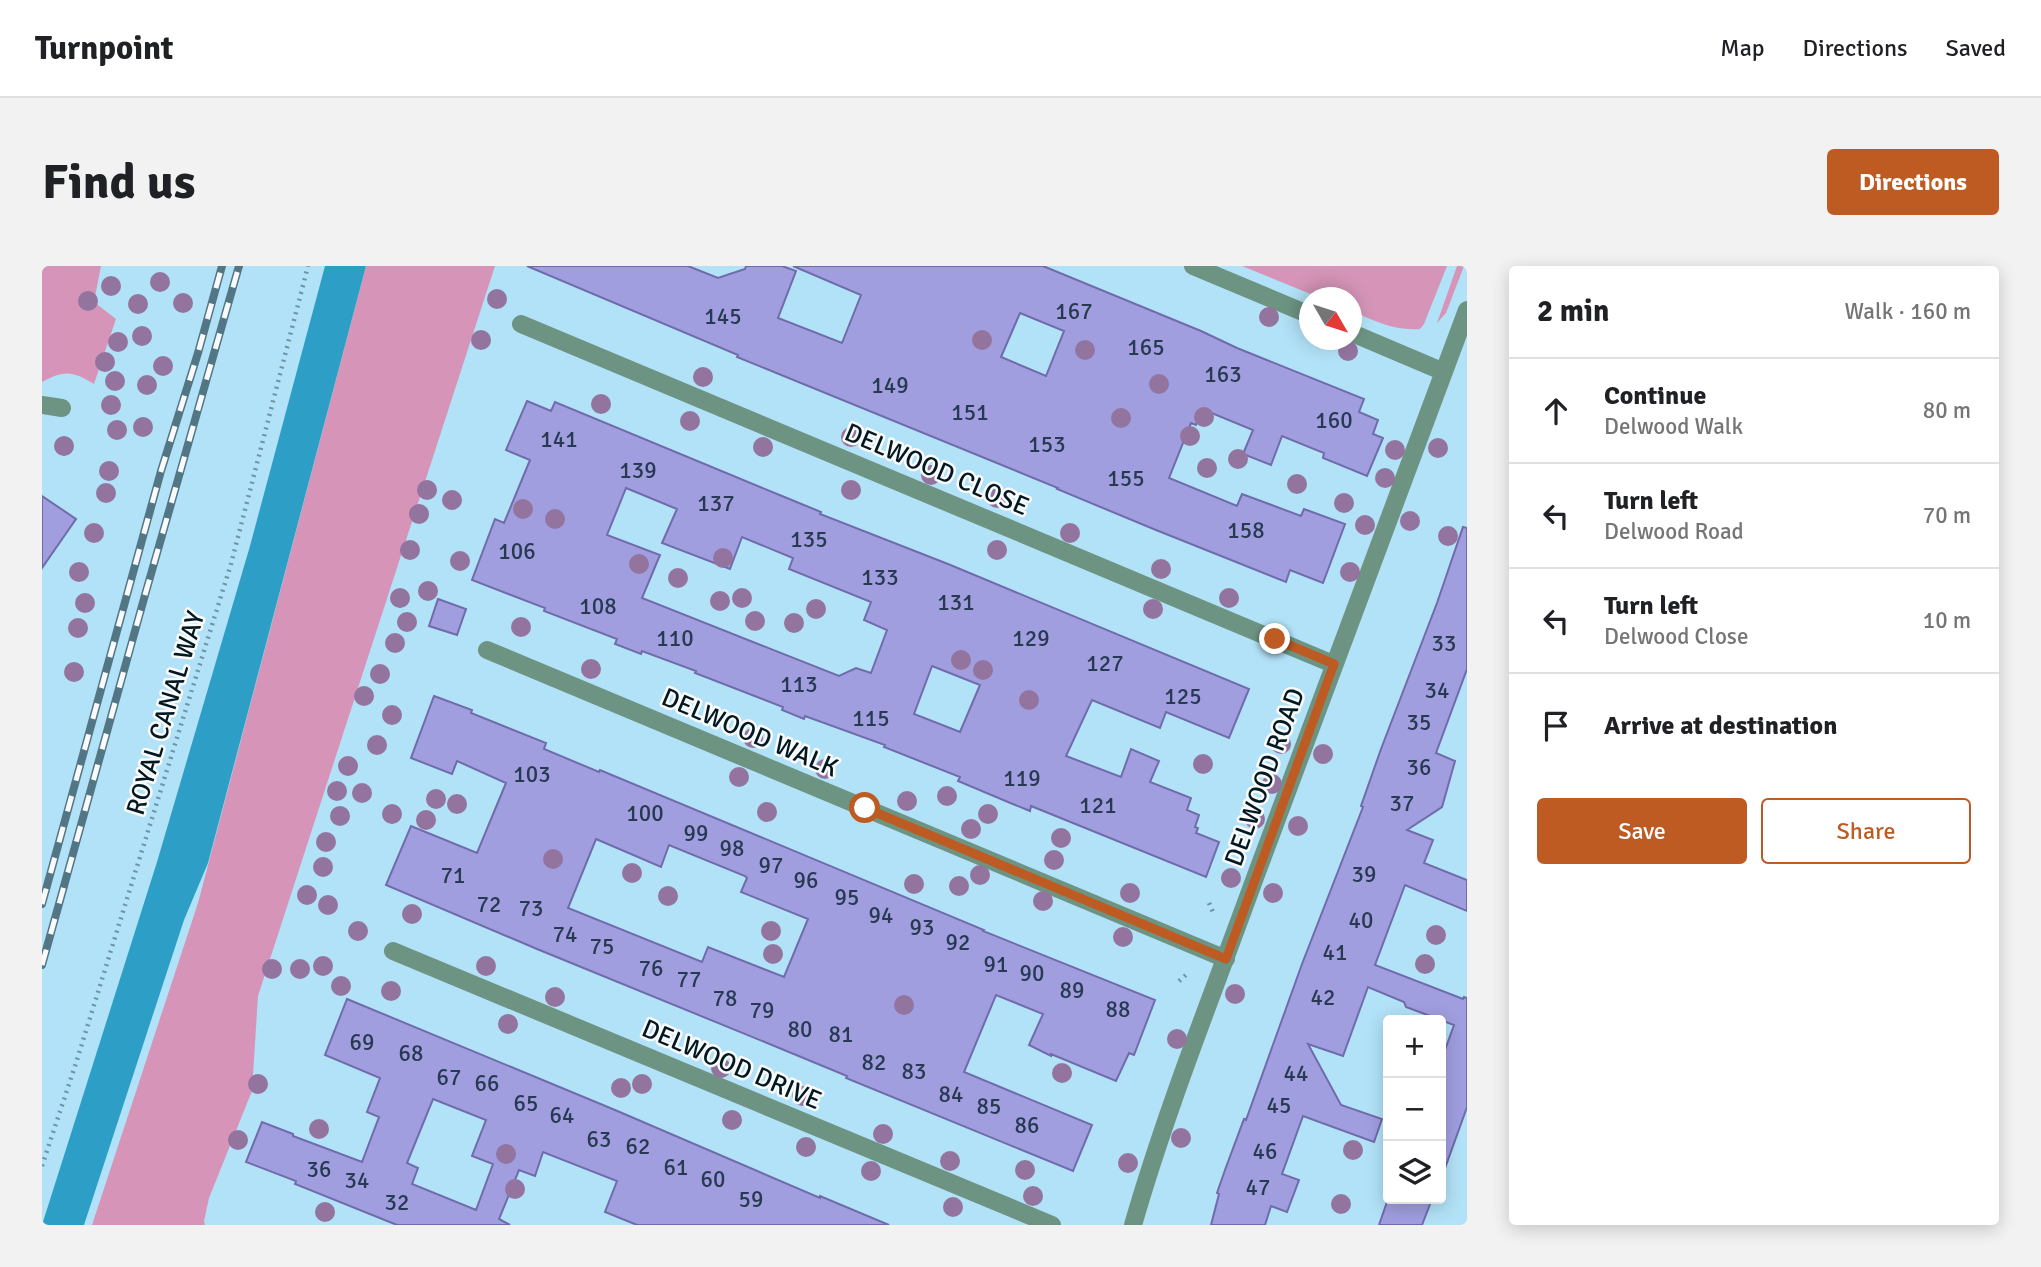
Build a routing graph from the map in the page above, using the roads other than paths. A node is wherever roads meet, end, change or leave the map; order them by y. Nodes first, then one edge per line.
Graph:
1 (1193, 266) edge
2 (1299, 310) edge
3 (1467, 310) edge
4 (521, 324) dead end
5 (1362, 337) edge
6 (1444, 372) junction
7 (42, 405) edge
8 (62, 408) dead end
9 (487, 650) dead end
10 (1334, 664) junction
11 (393, 951) dead end
12 (1226, 959) junction
13 (1052, 1225) edge
14 (1133, 1225) edge

1 - 2 street
3 - 6 street, DELWOOD ROAD
4 - 10 street, DELWOOD CLOSE
5 - 6 street
6 - 10 street, DELWOOD ROAD
7 - 8 street
9 - 12 street, DELWOOD WALK
10 - 12 street, DELWOOD ROAD
11 - 13 street, DELWOOD DRIVE
12 - 14 street, DELWOOD ROAD

